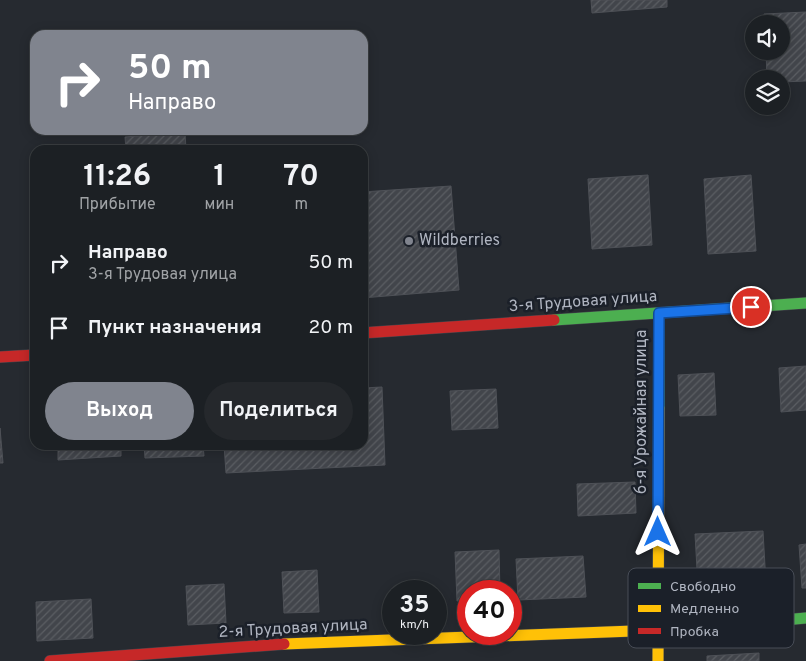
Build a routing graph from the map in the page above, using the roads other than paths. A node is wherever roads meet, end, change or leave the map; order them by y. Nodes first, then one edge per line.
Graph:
1 (806, 303) edge
2 (659, 313) junction
3 (368, 333) edge
4 (30, 355) edge
5 (0, 357) edge
6 (657, 568) edge
7 (628, 633) edge
8 (658, 648) edge
9 (50, 661) edge
10 (658, 661) edge

1 - 2 street, 3-я Трудовая улица
2 - 3 street, 3-я Трудовая улица
2 - 6 street, 6-я Урожайная улица
4 - 5 street
7 - 9 street, 2-я Трудовая улица
8 - 10 street, 6-я Урожайная улица

